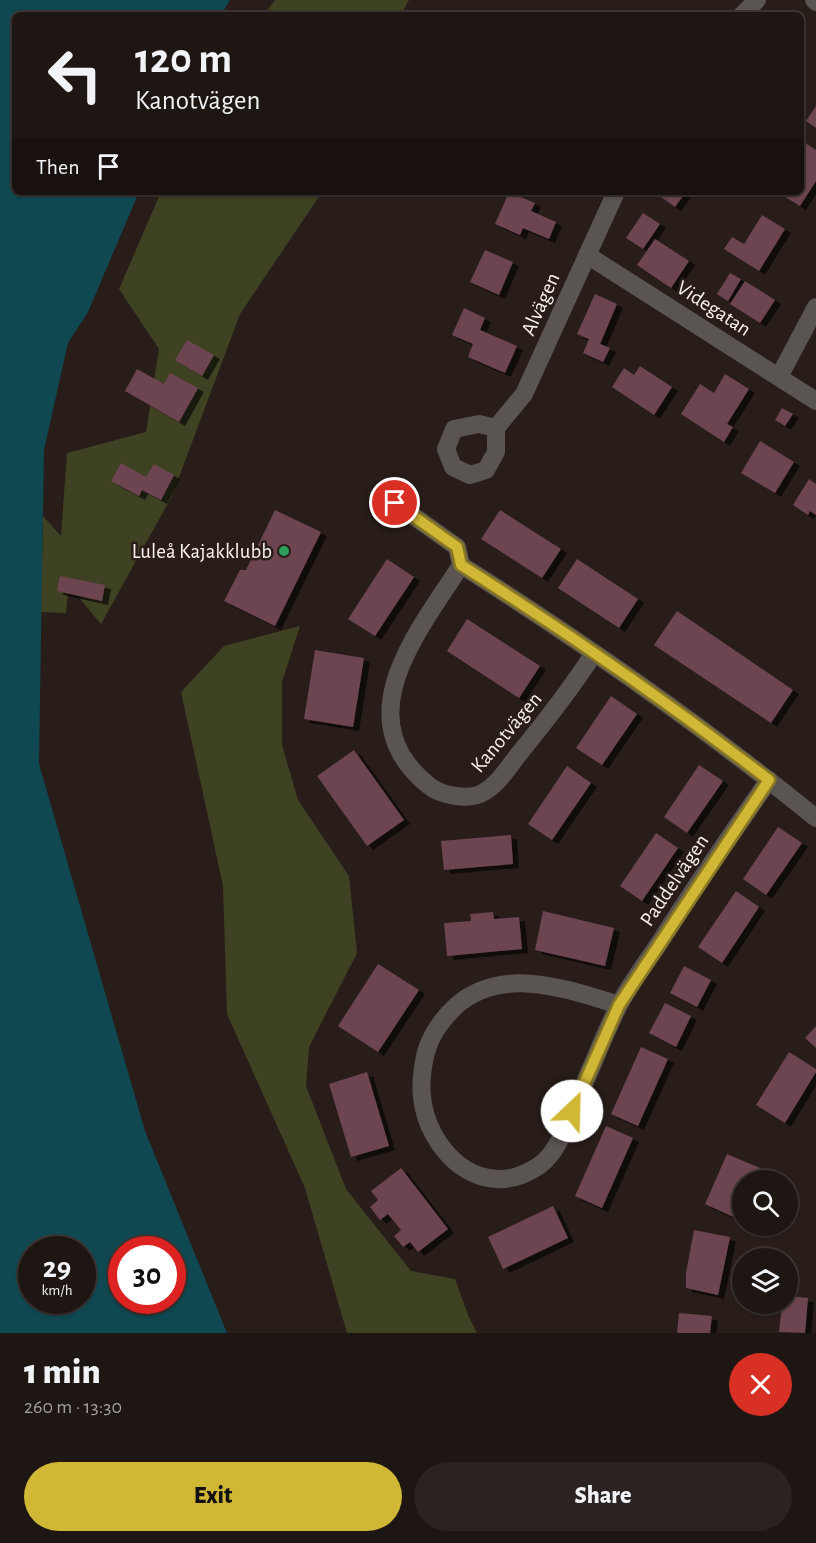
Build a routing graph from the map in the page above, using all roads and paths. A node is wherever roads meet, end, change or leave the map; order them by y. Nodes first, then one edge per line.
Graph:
1 (757, 0) edge
2 (745, 12) edge
3 (615, 195) edge
4 (587, 255) junction
5 (816, 307) edge
6 (779, 377) junction
7 (816, 401) edge
8 (496, 428) dead end
9 (395, 503) dead end
10 (461, 565) junction
11 (594, 653) junction
12 (769, 780) junction
13 (816, 818) edge
14 (619, 1005) junction

1 - 2 street
3 - 4 street, Alvägen
4 - 6 street, Videgatan
4 - 8 street, Alvägen
5 - 6 street
6 - 7 street, Videgatan
9 - 10 street
10 - 11 street
10 - 11 street, Kanotvägen
11 - 12 street
12 - 13 street
12 - 14 street, Paddelvägen
14 - 14 street, Paddelvägen

